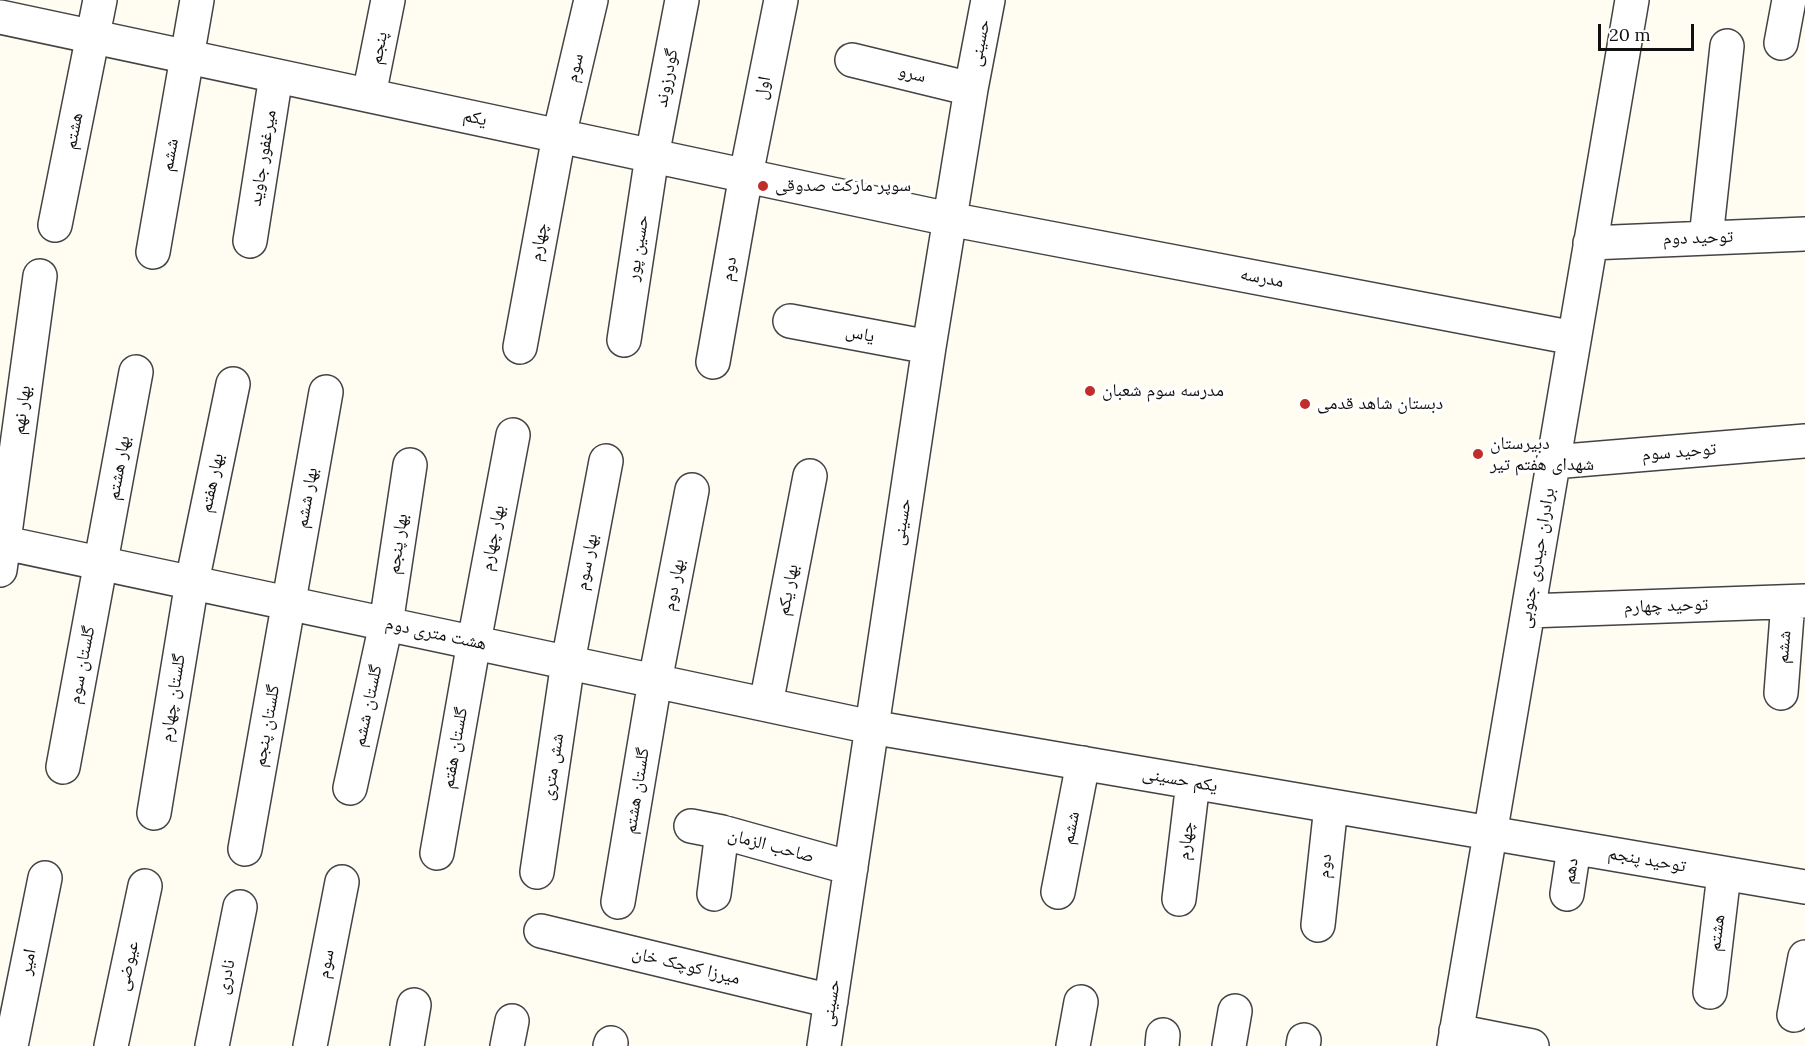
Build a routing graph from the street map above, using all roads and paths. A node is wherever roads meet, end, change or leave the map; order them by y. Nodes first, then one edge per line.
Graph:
1 (100, 0) edge
2 (197, 0) edge
3 (388, 0) edge
4 (591, 0) edge
5 (682, 0) edge
6 (781, 0) edge
7 (988, 0) edge
8 (1632, 0) edge
9 (1789, 0) edge
10 (0, 18) edge
11 (93, 37) junction
12 (1781, 43) dead end
13 (1726, 46) dead end
14 (186, 57) junction
15 (852, 60) dead end
16 (276, 76) junction
17 (971, 88) junction
18 (369, 95) junction
19 (559, 136) junction
20 (652, 156) junction
21 (746, 176) junction
22 (949, 219) junction
23 (55, 225) dead end
24 (1805, 234) edge
25 (1706, 238) junction
26 (250, 241) dead end
27 (1590, 243) junction
28 (153, 252) dead end
29 (40, 276) dead end
30 (790, 321) dead end
31 (1574, 338) junction
32 (624, 340) dead end
33 (520, 347) dead end
34 (929, 347) junction
35 (713, 362) dead end
36 (136, 372) dead end
37 (233, 384) dead end
38 (326, 392) dead end
39 (513, 435) dead end
40 (1805, 441) edge
41 (606, 461) dead end
42 (1553, 462) junction
43 (410, 465) dead end
44 (810, 476) dead end
45 (692, 490) dead end
46 (1, 552) edge
47 (101, 563) junction
48 (192, 582) junction
49 (1797, 601) edge
50 (289, 603) junction
51 (1528, 611) junction
52 (386, 624) junction
53 (474, 642) junction
54 (568, 662) junction
55 (655, 681) junction
56 (1780, 693) dead end
57 (766, 705) junction
58 (871, 727) junction
59 (1083, 763) junction
60 (63, 767) dead end
61 (1193, 782) junction
62 (350, 788) dead end
63 (1331, 806) junction
64 (154, 813) dead end
65 (691, 826) dead end
66 (722, 832) junction
67 (1490, 833) junction
68 (1574, 848) junction
69 (245, 849) dead end
70 (437, 853) dead end
71 (851, 868) junction
72 (537, 872) dead end
73 (1724, 874) junction
74 (45, 878) dead end
75 (342, 882) dead end
76 (145, 886) dead end
77 (1805, 887) edge
78 (1058, 892) dead end
79 (714, 894) dead end
80 (1567, 894) dead end
81 (1179, 899) dead end
82 (618, 902) dead end
83 (240, 907) dead end
84 (1318, 925) dead end
85 (541, 931) dead end
86 (1805, 957) edge
87 (1710, 992) dead end
88 (831, 1001) junction
89 (1081, 1002) dead end
90 (414, 1005) dead end
91 (1235, 1011) dead end
92 (1794, 1015) dead end
93 (1455, 1039) edge
94 (11, 1046) edge
95 (111, 1046) edge
96 (212, 1046) edge
97 (310, 1046) edge
98 (407, 1046) edge
99 (824, 1046) edge
100 (1073, 1046) edge
101 (1229, 1046) edge
102 (1532, 1046) edge

1 - 11 street, هشتم
2 - 14 street, ششم
3 - 18 street, پنجم
4 - 19 street, سوم
5 - 20 street, گودرزوند
6 - 21 street, اول
7 - 17 street, حسینی
8 - 27 street, برادران حیدری جنوبی
9 - 12 street
10 - 11 street, یکم
11 - 14 street, یکم
11 - 23 street, هشتم
13 - 25 street
14 - 16 street, یکم
14 - 28 street, ششم
15 - 17 street, سرو
16 - 18 street, یکم
16 - 26 street, میرغفور جاوید
17 - 22 street, حسینی
18 - 19 street, یکم
19 - 20 street, یکم
19 - 33 street, چهارم
20 - 21 street, یکم
20 - 32 street, حسین پور
21 - 22 street, یکم
21 - 35 street, دوم
22 - 31 street, مدرسه
22 - 34 street, حسینی
24 - 25 street, توحید دوم
25 - 27 street, توحید دوم
27 - 31 street, برادران حیدری جنوبی
29 - 46 street, بهار نهم
30 - 34 street, یاس
31 - 42 street, برادران حیدری جنوبی
34 - 58 street, حسینی
36 - 47 street, بهار هشتم
37 - 48 street, بهار هفتم
38 - 50 street, بهار ششم
39 - 53 street, بهار چهارم
40 - 42 street, توحید سوم
41 - 54 street, بهار سوم
42 - 51 street, برادران حیدری جنوبی
43 - 52 street, بهار پنجم
44 - 57 street, بهار یکم
45 - 55 street, بهار دوم
46 - 47 street, هشت متری دوم
47 - 48 street, هشت متری دوم
47 - 60 street, گلستان سوم
48 - 50 street, هشت متری دوم
48 - 64 street, گلستان چهارم
49 - 51 street, توحید چهارم
49 - 56 street, ششم
50 - 52 street, هشت متری دوم
50 - 69 street, گلستان پنجم
51 - 67 street, برادران حیدری جنوبی
52 - 53 street, هشت متری دوم
52 - 62 street, گلستان ششم
53 - 54 street, هشت متری دوم
53 - 70 street, گلستان هفتم
54 - 55 street, هشت متری دوم
54 - 72 street, شش متری
55 - 57 street, هشت متری دوم
55 - 82 street, گلستان هشتم
57 - 58 street, هشت متری دوم
58 - 59 street, یکم حسینی
58 - 71 street, حسینی
59 - 61 street, یکم حسینی
59 - 78 street, ششم
61 - 63 street, یکم حسینی
61 - 81 street, چهارم
63 - 67 street, یکم حسینی
63 - 84 street, دوم
65 - 66 street, صاحب الزمان
66 - 71 street, صاحب الزمان
66 - 79 street
67 - 68 street, توحید پنجم
67 - 93 street, برادران حیدری جنوبی
68 - 73 street, توحید پنجم
68 - 80 street, دهم
71 - 88 street, حسینی
73 - 77 street, توحید پنجم
73 - 87 street, هشتم
74 - 94 street, امیر
75 - 97 street, سوم
76 - 95 street, عیوضی
83 - 96 street, نادری
85 - 88 street, میرزا کوچک خان
86 - 92 street
88 - 99 street, حسینی
89 - 100 street
90 - 98 street
91 - 101 street
93 - 102 street

